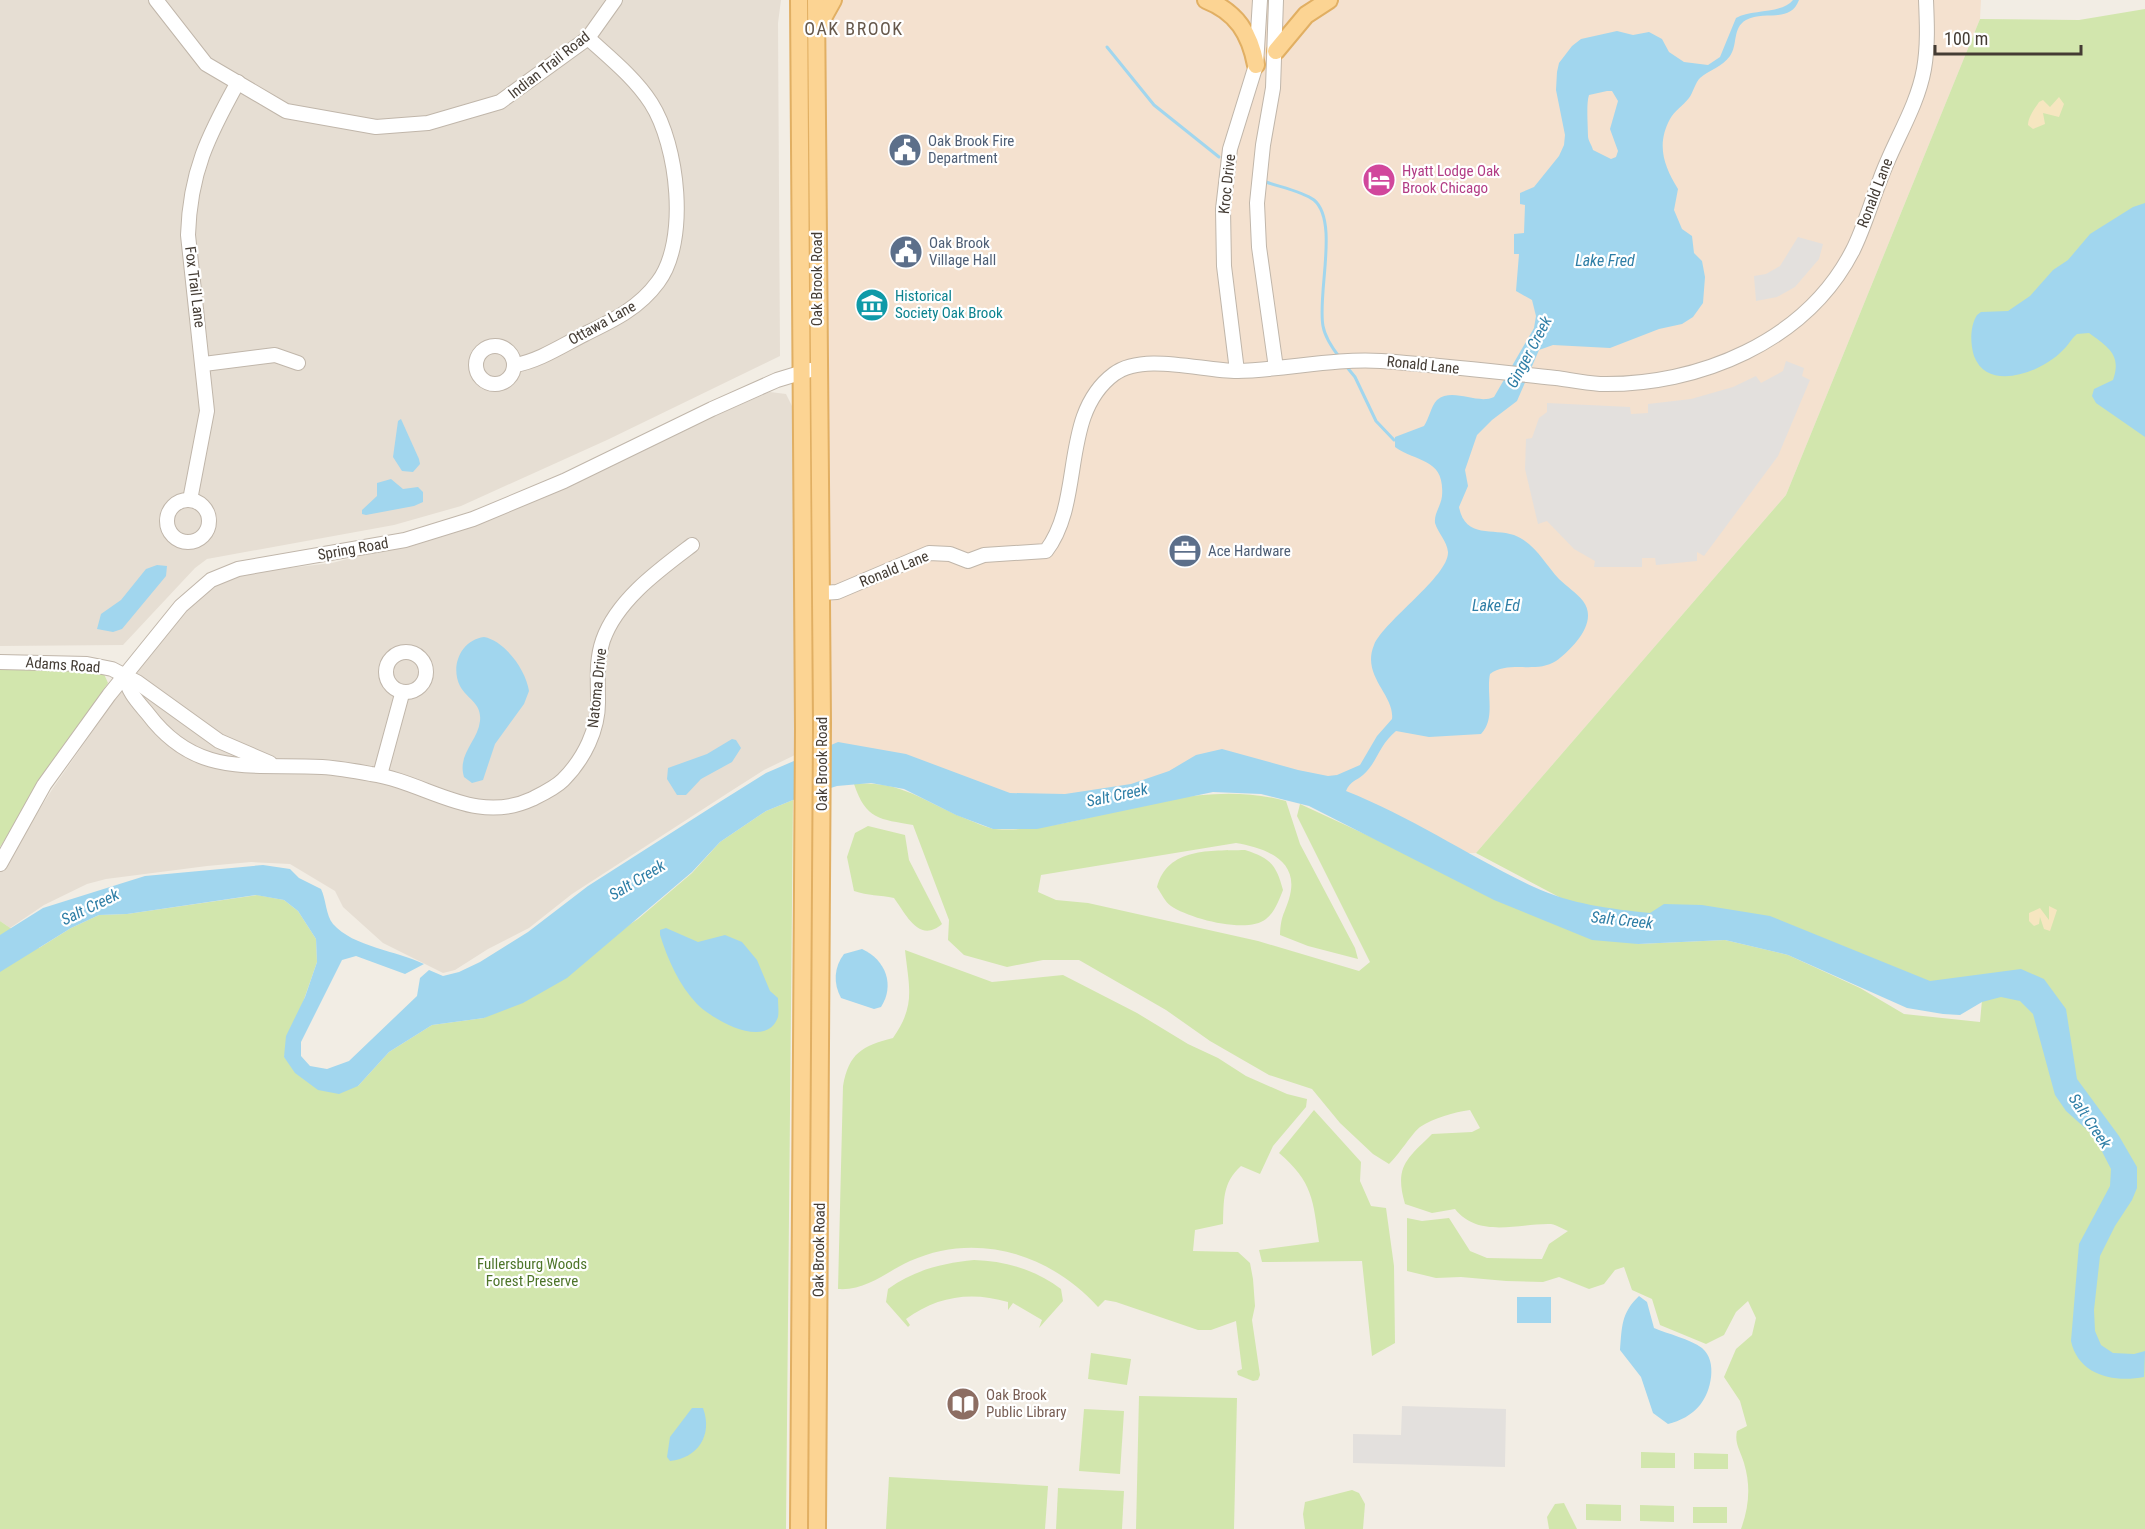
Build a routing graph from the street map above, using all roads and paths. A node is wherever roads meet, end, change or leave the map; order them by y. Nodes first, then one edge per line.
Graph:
1 (156, 0) edge
2 (615, 0) edge
3 (799, 0) edge
4 (816, 0) edge
5 (833, 0) edge
6 (1206, 0) edge
7 (1260, 0) edge
8 (1276, 0) edge
9 (1329, 0) edge
10 (1926, 0) edge
11 (816, 30) junction
12 (588, 38) junction
13 (1276, 51) junction
14 (1256, 65) junction
15 (238, 82) junction
16 (298, 363) dead end
17 (204, 364) junction
18 (514, 365) dead end
19 (1276, 368) junction
20 (810, 370) junction
21 (1237, 371) junction
22 (190, 500) dead end
23 (692, 545) dead end
24 (822, 593) junction
25 (0, 662) edge
26 (125, 676) junction
27 (402, 694) dead end
28 (186, 718) junction
29 (174, 742) junction
30 (282, 767) junction
31 (380, 775) junction
32 (0, 864) edge
33 (799, 1529) edge
34 (817, 1529) edge

1 - 15 street, Indian Trail Road
2 - 12 street, Indian Trail Road
3 - 20 main road, Oak Brook Road
4 - 11 main road, Oak Brook Road
5 - 11 main road
6 - 14 main road
7 - 14 street, Kroc Drive
8 - 13 street, Kroc Drive
9 - 13 main road
10 - 19 street, Ronald Lane
11 - 20 main road, Oak Brook Road
12 - 15 street, Indian Trail Road
12 - 18 street, Ottawa Lane
13 - 19 street, Kroc Drive
14 - 21 street, Kroc Drive
15 - 17 street, Fox Trail Lane
16 - 17 street
17 - 22 street, Fox Trail Lane
19 - 21 street, Ronald Lane
20 - 24 main road, Oak Brook Road
20 - 26 street, Spring Road
20 - 33 main road, Oak Brook Road
21 - 24 street, Ronald Lane
23 - 31 street, Natoma Drive
24 - 34 main road, Oak Brook Road
25 - 26 street, Adams Road
26 - 28 street, Natoma Drive
26 - 29 street, Natoma Drive
26 - 32 street, Spring Road
27 - 31 street
28 - 29 street
28 - 30 street, Natoma Drive
29 - 30 street, Natoma Drive
30 - 31 street, Natoma Drive

